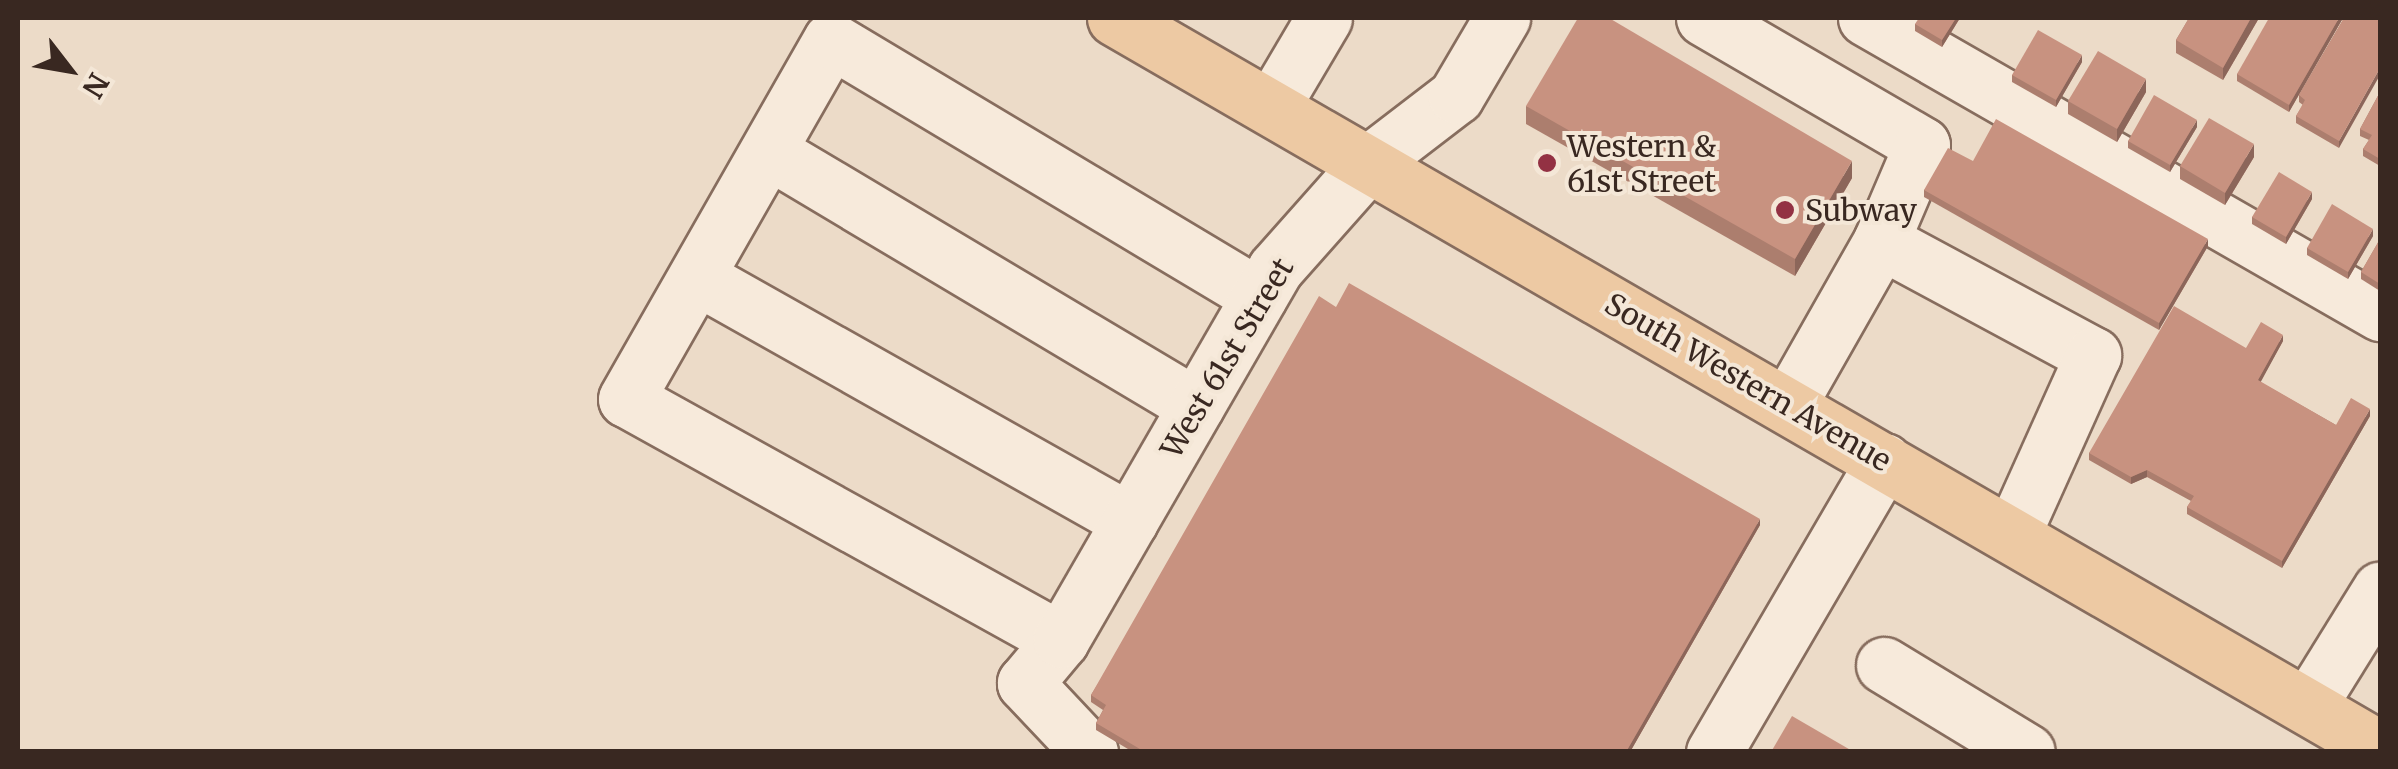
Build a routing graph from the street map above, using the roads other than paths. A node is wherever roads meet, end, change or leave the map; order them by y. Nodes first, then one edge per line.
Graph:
1 (1115, 18) edge
2 (1324, 18) edge
3 (1502, 18) edge
4 (1704, 18) edge
5 (1866, 18) edge
6 (1272, 106) junction
7 (770, 152) junction
8 (1370, 162) junction
9 (1881, 241) junction
10 (697, 277) junction
11 (1260, 296) junction
12 (2380, 313) edge
13 (1788, 405) junction
14 (1196, 406) junction
15 (1884, 461) junction
16 (1130, 521) junction
17 (2012, 535) junction
18 (2380, 590) edge
19 (1061, 640) junction
20 (1884, 666) dead end
21 (2308, 706) junction
22 (2380, 749) edge
23 (1090, 752) edge
24 (1714, 752) edge
25 (2027, 752) edge

1 - 6 main road, South Western Avenue
2 - 6 street
3 - 8 street, West 61st Street
4 - 9 street
5 - 12 street
6 - 8 main road, South Western Avenue
7 - 10 street
7 - 11 street
7 - 14 street
8 - 11 street, West 61st Street
8 - 13 main road, South Western Avenue
9 - 13 street
9 - 17 street
10 - 16 street
10 - 19 street
11 - 14 street, West 61st Street
13 - 15 main road, South Western Avenue
14 - 16 street, West 61st Street
15 - 17 main road, South Western Avenue
15 - 24 street
16 - 19 street, West 61st Street
17 - 21 main road, South Western Avenue
18 - 21 street
19 - 23 street, West 61st Street
20 - 25 street
21 - 22 main road, South Western Avenue

